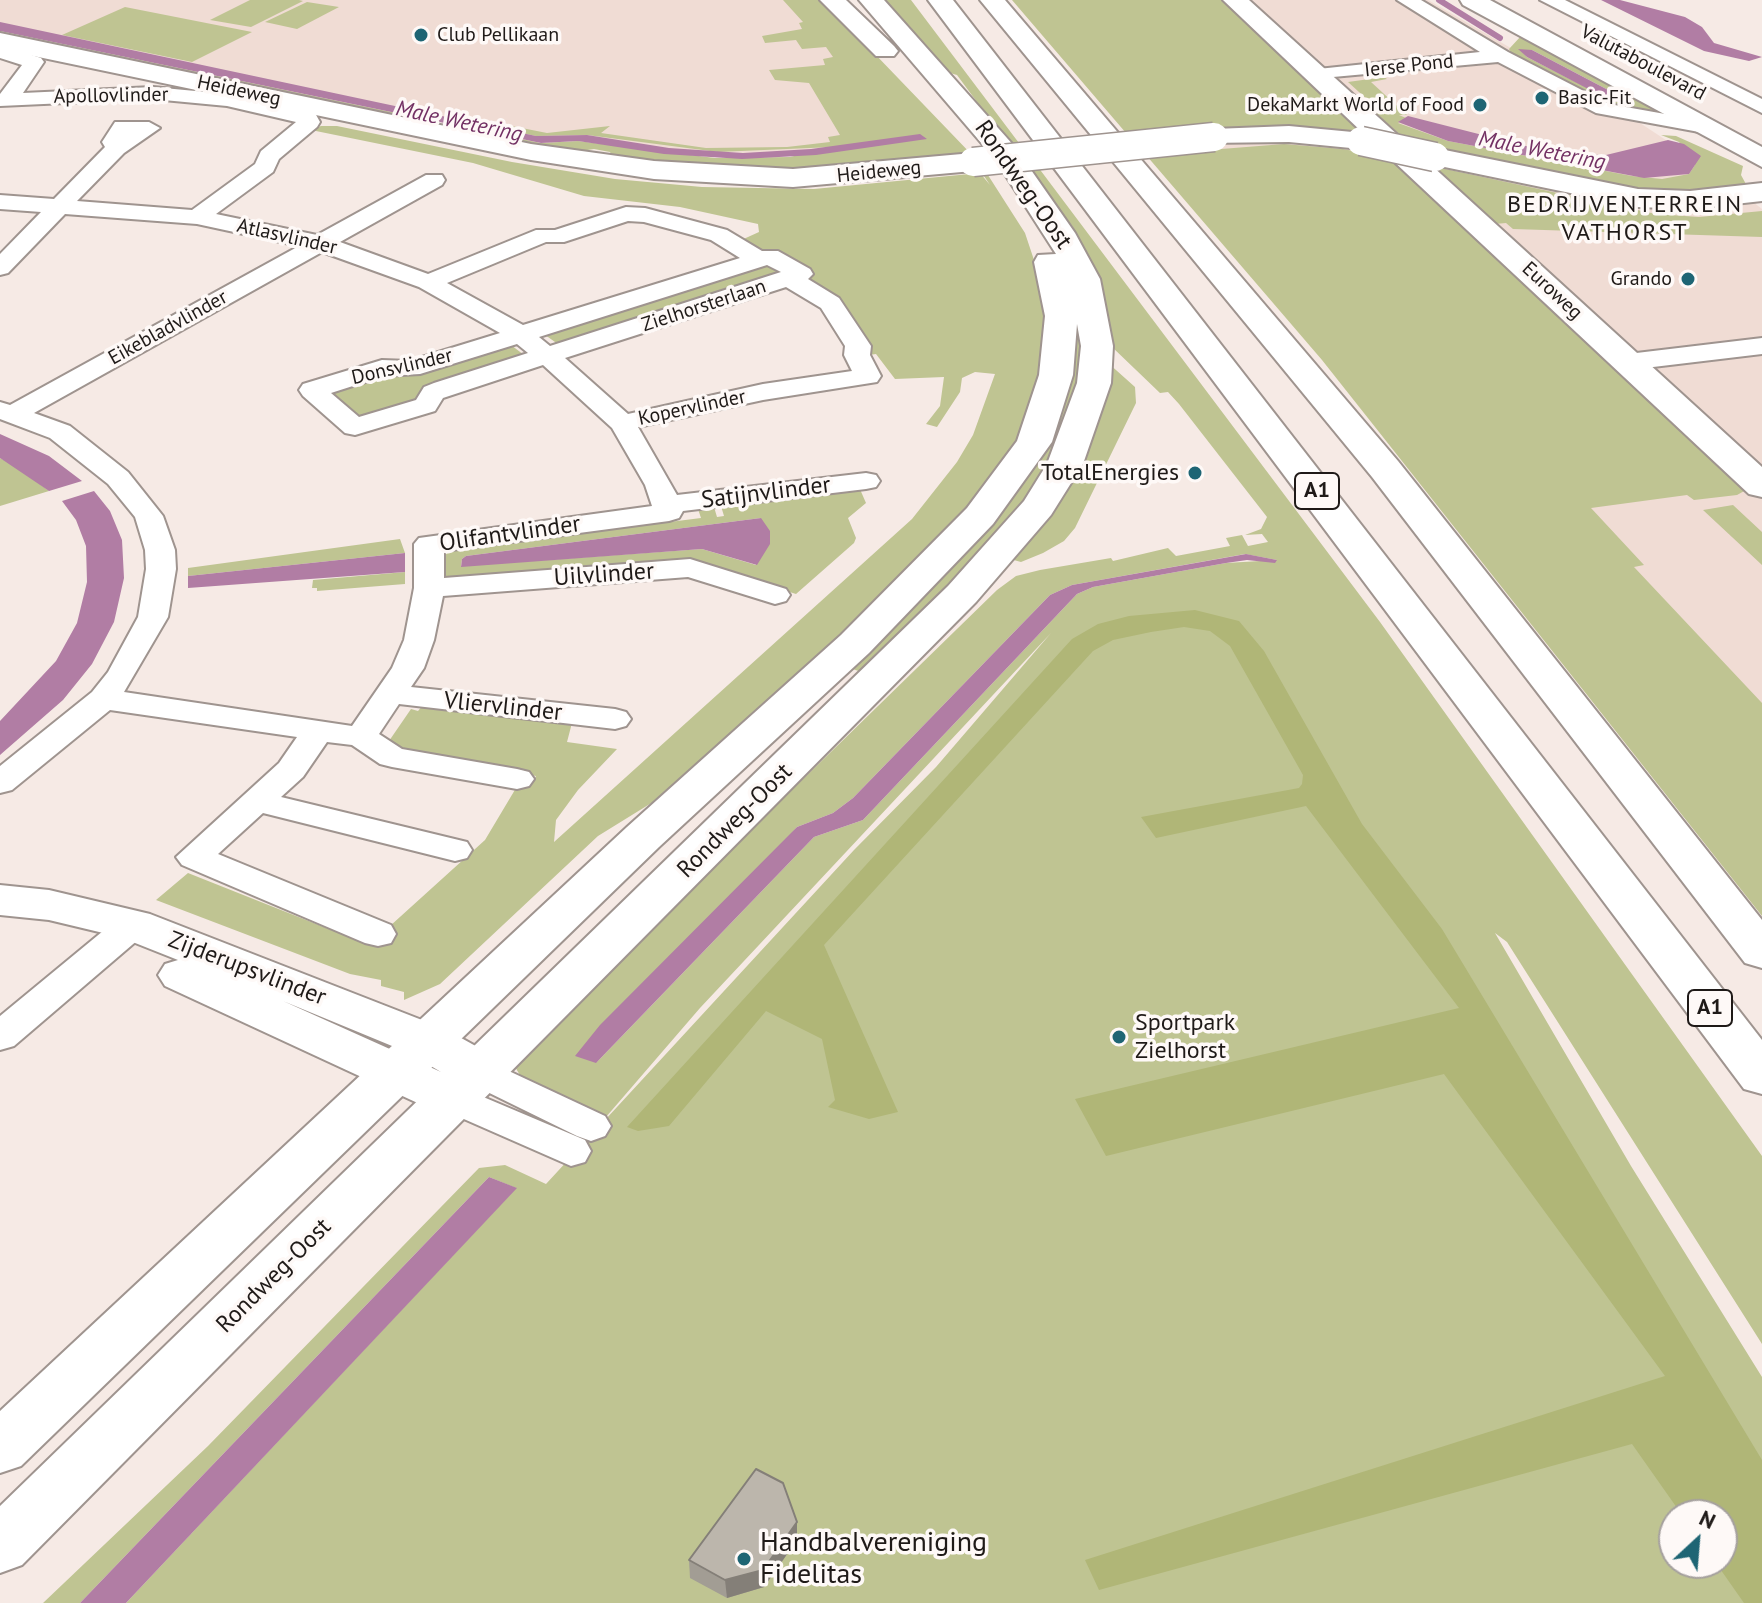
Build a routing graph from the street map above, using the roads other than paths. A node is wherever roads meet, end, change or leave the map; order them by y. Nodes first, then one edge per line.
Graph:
1 (832, 0) edge
2 (871, 0) edge
3 (940, 0) edge
4 (992, 0) edge
5 (1235, 0) edge
6 (1407, 0) edge
7 (1472, 0) edge
8 (1550, 0) edge
9 (1517, 11) edge
10 (0, 41) edge
11 (0, 51) edge
12 (1501, 56) junction
13 (1318, 75) junction
14 (4, 100) edge
15 (1762, 107) edge
16 (1762, 126) edge
17 (1710, 128) junction
18 (116, 148) dead end
19 (1762, 158) edge
20 (434, 180) dead end
21 (1762, 192) edge
22 (0, 202) edge
23 (62, 204) junction
24 (197, 217) junction
25 (320, 243) junction
26 (759, 259) junction
27 (0, 268) edge
28 (789, 278) junction
29 (428, 282) junction
30 (520, 334) junction
31 (1762, 346) edge
32 (549, 356) junction
33 (1628, 362) junction
34 (334, 410) joint
35 (8, 412) edge
36 (622, 423) junction
37 (866, 481) dead end
38 (1762, 486) edge
39 (666, 505) junction
40 (429, 588) junction
41 (775, 595) dead end
42 (392, 694) junction
43 (103, 699) junction
44 (615, 719) dead end
45 (317, 733) junction
46 (361, 737) junction
47 (517, 779) dead end
48 (0, 783) edge
49 (256, 801) junction
50 (455, 850) dead end
51 (1, 900) edge
52 (378, 934) dead end
53 (122, 935) junction
54 (1762, 952) edge
55 (0, 1037) edge
56 (412, 1056) junction
57 (1762, 1076) edge
58 (468, 1085) junction
59 (581, 1138) dead end
60 (0, 1448) edge
61 (0, 1546) edge

1 - 56 main road, Rondweg-Oost
2 - 58 main road, Rondweg-Oost
3 - 57 main road, A1
4 - 54 main road
5 - 13 main road, Euroweg
6 - 12 street, Valutaboulevard
7 - 9 main road, Valutaboulevard
8 - 15 street, Valutaboulevard
9 - 12 street
9 - 16 main road, Valutaboulevard
9 - 17 main road, Valutaboulevard
10 - 21 main road, Heideweg, bridge
11 - 14 street
12 - 13 street, Ierse Pond
12 - 17 street, Valutaboulevard
13 - 33 main road, Euroweg
14 - 24 street, Apollovlinder
17 - 19 main road, Valutaboulevard
18 - 23 street
20 - 25 street, Eikebladvlinder
22 - 23 street, Atlasvlinder
23 - 24 street, Atlasvlinder
23 - 27 street
24 - 25 street, Atlasvlinder
25 - 29 street, Atlasvlinder
25 - 35 street, Eikebladvlinder
26 - 28 street, Zielhorsterlaan
26 - 29 street
26 - 30 street, Zielhorsterlaan
28 - 32 street, Zielhorsterlaan
28 - 36 street, Kopervlinder
29 - 30 street, Atlasvlinder
30 - 32 street, Atlasvlinder
30 - 34 street, Donsvlinder
31 - 33 street
32 - 34 street, Zielhorsterlaan
32 - 36 street
33 - 38 main road, Euroweg
35 - 43 street
36 - 39 street
37 - 39 street, Satijnvlinder
39 - 40 street, Olifantvlinder
40 - 41 street, Uilvlinder
40 - 42 street, Olifantvlinder
42 - 44 street, Vliervlinder
42 - 46 street, Olifantvlinder
43 - 45 street
43 - 48 street
45 - 46 street
45 - 49 street
46 - 47 street
49 - 50 street
49 - 52 street
51 - 53 main road, Zijderupsvlinder
53 - 55 street
53 - 56 main road, Zijderupsvlinder
56 - 58 main road, Zijderupsvlinder
56 - 60 main road, Rondweg-Oost
58 - 59 street
58 - 61 main road, Rondweg-Oost

